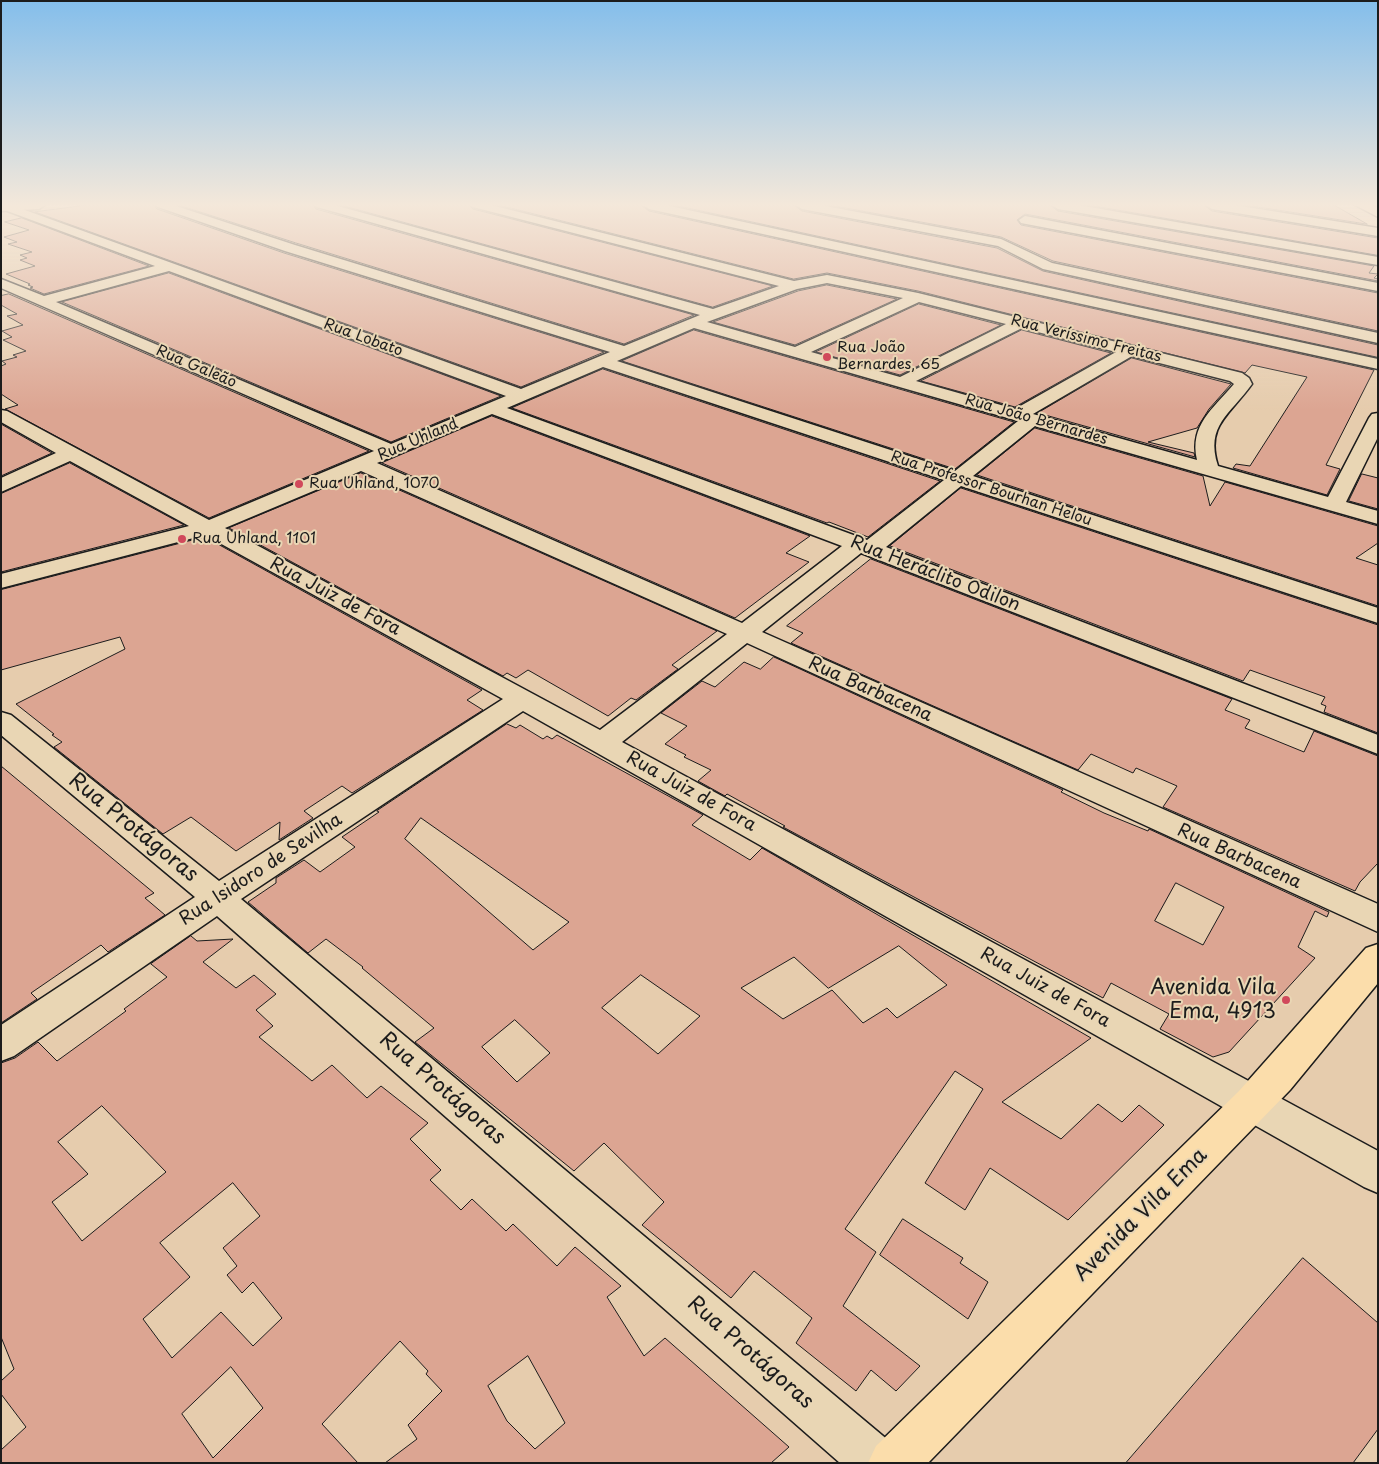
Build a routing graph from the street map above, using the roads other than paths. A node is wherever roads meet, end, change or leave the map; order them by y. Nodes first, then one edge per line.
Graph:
1 (145, 273) edge
2 (185, 273) edge
3 (372, 273) edge
4 (567, 273) edge
5 (748, 273) edge
6 (962, 273) edge
7 (1082, 273) edge
8 (1303, 273) edge
9 (827, 279) joint
10 (1, 283) edge
11 (794, 285) junction
12 (1378, 287) edge
13 (918, 298) junction
14 (42, 301) junction
15 (714, 314) junction
16 (1019, 322) junction
17 (693, 323) junction
18 (1378, 338) edge
19 (1129, 351) junction
20 (627, 352) junction
21 (796, 352) junction
22 (604, 362) junction
23 (1378, 364) edge
24 (902, 382) junction
25 (523, 396) junction
26 (491, 408) junction
27 (1, 415) edge
28 (1025, 417) junction
29 (1378, 418) edge
30 (391, 451) junction
31 (71, 453) junction
32 (362, 464) junction
33 (1210, 470) junction
34 (958, 479) junction
35 (1, 486) edge
36 (1334, 506) junction
37 (1378, 518) edge
38 (208, 528) junction
39 (864, 547) junction
40 (1, 581) edge
41 (1378, 616) edge
42 (744, 633) junction
43 (522, 698) junction
44 (1, 721) edge
45 (602, 743) junction
46 (1378, 744) edge
47 (218, 898) junction
48 (1378, 919) edge
49 (1378, 958) edge
50 (1, 1045) edge
51 (1253, 1104) junction
52 (1378, 1173) edge
53 (878, 1463) edge
54 (893, 1463) edge

1 - 14 street
2 - 25 street, Rua Lobato
3 - 20 street
4 - 15 street
5 - 11 street
6 - 23 street
7 - 18 street
8 - 12 street
9 - 11 street, Rua Uhland
9 - 13 street, Rua Veríssimo Freitas
10 - 14 street, Rua Galeão
11 - 15 street, Rua Uhland
13 - 16 street, Rua Veríssimo Freitas
13 - 21 street
14 - 30 street, Rua Galeão
15 - 17 street, Rua Uhland
16 - 19 street, Rua Veríssimo Freitas
16 - 24 street
17 - 20 street, Rua Uhland
17 - 21 street, Rua João Bernardes
19 - 28 street
19 - 33 street, Rua Veríssimo Freitas
20 - 22 street, Rua Uhland
21 - 24 street, Rua João Bernardes
22 - 25 street, Rua Uhland
22 - 34 street, Rua Professor Bourhan Helou
24 - 28 street, Rua João Bernardes
25 - 26 street, Rua Uhland
26 - 30 street, Rua Uhland
26 - 39 street, Rua Heráclito Odilon
27 - 31 street, Rua Juiz de Fora
28 - 33 street, Rua João Bernardes
28 - 34 street
29 - 36 street
30 - 32 street, Rua Uhland
31 - 35 street
31 - 38 street, Rua Juiz de Fora
32 - 38 street, Rua Uhland
32 - 42 street, Rua Barbacena
33 - 36 street, Rua João Bernardes
34 - 39 street
34 - 41 street, Rua Professor Bourhan Helou
36 - 37 street, Rua João Bernardes
38 - 40 street, Rua Uhland
38 - 43 street, Rua Juiz de Fora
39 - 42 street
39 - 46 street, Rua Heráclito Odilon
42 - 45 street
42 - 48 street, Rua Barbacena
43 - 45 street, Rua Juiz de Fora
43 - 47 street, Rua Isidoro de Sevilha
44 - 47 street, Rua Protágoras
45 - 51 street, Rua Juiz de Fora
47 - 50 street, Rua Isidoro de Sevilha
47 - 53 street, Rua Protágoras
49 - 51 main road, Avenida Vila Ema
51 - 52 street, Rua Juiz de Fora
51 - 54 main road, Avenida Vila Ema

